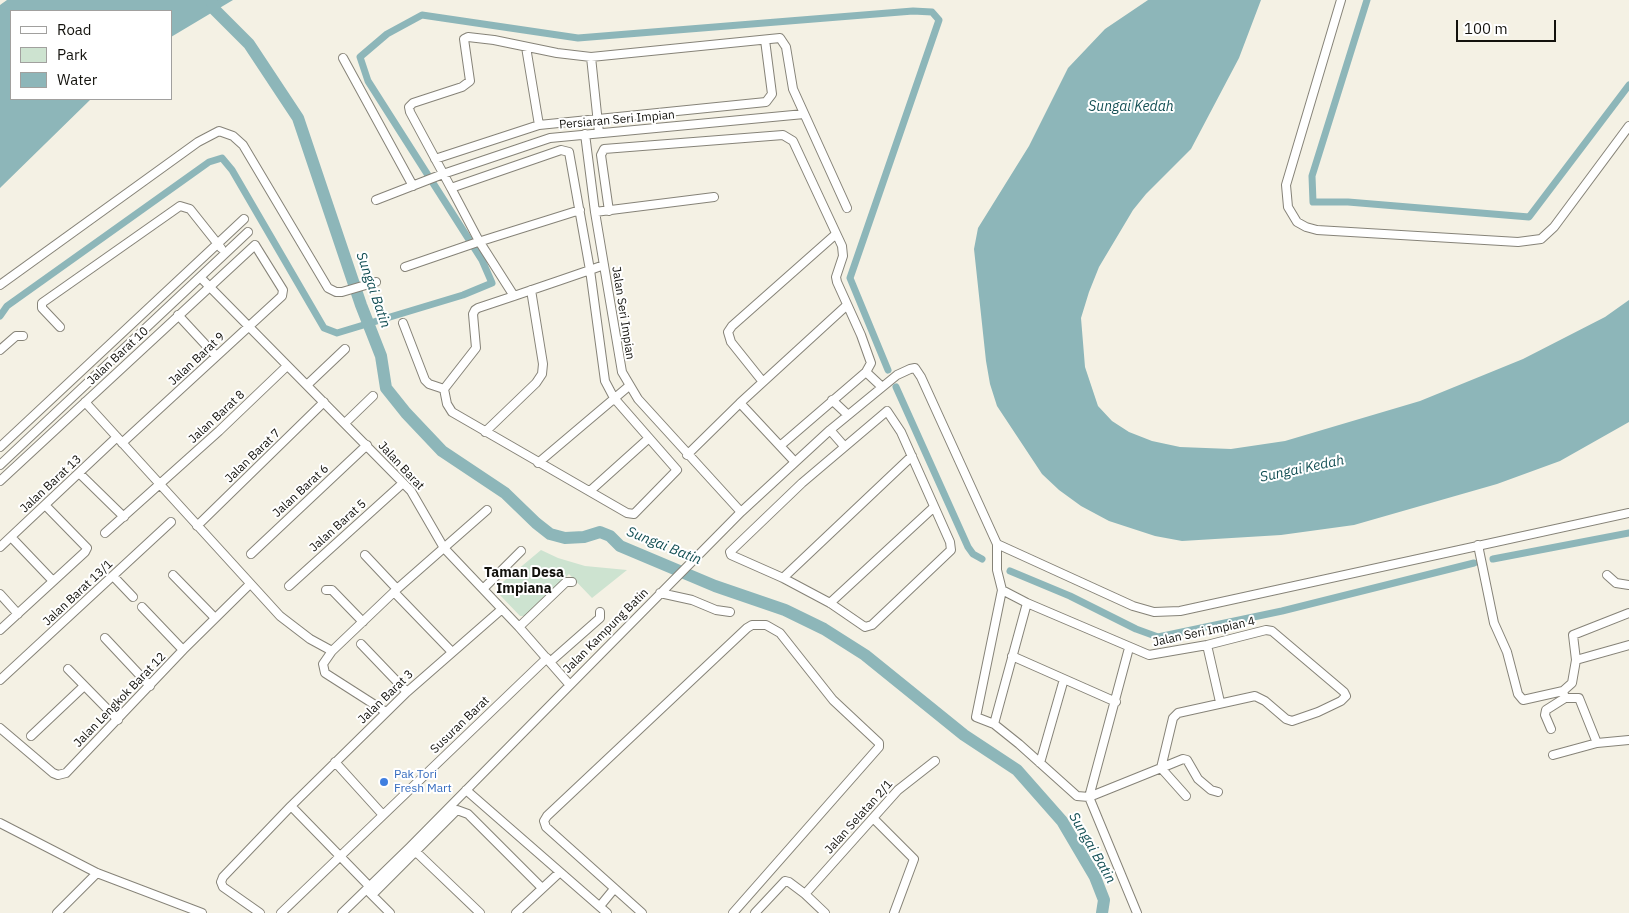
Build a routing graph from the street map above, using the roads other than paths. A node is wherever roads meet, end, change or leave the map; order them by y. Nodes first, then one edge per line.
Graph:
1 (1341, 0) edge
2 (765, 40) junction
3 (526, 47) junction
4 (591, 57) junction
5 (343, 58) dead end
6 (804, 114) junction
7 (597, 118) junction
8 (539, 125) junction
9 (1629, 126) edge
10 (599, 133) junction
11 (584, 134) junction
12 (435, 159) junction
13 (440, 175) junction
14 (413, 186) junction
15 (451, 188) junction
16 (714, 197) dead end
17 (376, 200) dead end
18 (847, 208) dead end
19 (580, 210) junction
20 (609, 210) junction
21 (595, 212) junction
22 (244, 219) dead end
23 (248, 232) dead end
24 (836, 234) junction
25 (477, 242) junction
26 (218, 244) junction
27 (226, 253) junction
28 (604, 265) junction
29 (404, 268) dead end
30 (590, 270) junction
31 (200, 277) junction
32 (376, 282) dead end
33 (0, 285) edge
34 (208, 286) junction
35 (283, 290) joint
36 (531, 290) junction
37 (514, 296) junction
38 (846, 306) junction
39 (178, 315) junction
40 (403, 323) dead end
41 (60, 327) dead end
42 (248, 327) junction
43 (23, 336) dead end
44 (345, 349) dead end
45 (0, 350) edge
46 (216, 356) junction
47 (287, 366) junction
48 (866, 372) junction
49 (763, 382) junction
50 (307, 385) junction
51 (629, 386) junction
52 (882, 387) junction
53 (444, 388) junction
54 (373, 396) dead end
55 (614, 398) junction
56 (832, 400) junction
57 (84, 402) junction
58 (324, 402) junction
59 (740, 403) junction
60 (848, 415) junction
61 (345, 423) junction
62 (830, 430) junction
63 (485, 432) junction
64 (649, 438) junction
65 (119, 440) junction
66 (366, 445) junction
67 (780, 446) junction
68 (844, 446) junction
69 (0, 447) edge
70 (687, 455) junction
71 (912, 456) junction
72 (795, 462) junction
73 (538, 463) junction
74 (0, 466) edge
75 (80, 472) junction
76 (0, 481) edge
77 (403, 483) junction
78 (161, 484) junction
79 (590, 491) junction
80 (45, 505) junction
81 (934, 507) junction
82 (488, 510) dead end
83 (740, 512) junction
84 (1629, 513) edge
85 (124, 517) junction
86 (172, 522) dead end
87 (197, 526) junction
88 (105, 532) dead end
89 (11, 537) junction
90 (997, 544) junction
91 (1478, 545) junction
92 (0, 547) edge
93 (444, 548) junction
94 (521, 551) dead end
95 (251, 554) dead end
96 (366, 554) dead end
97 (173, 575) dead end
98 (1607, 575) dead end
99 (113, 576) junction
100 (783, 578) junction
101 (53, 582) junction
102 (572, 582) dead end
103 (1629, 584) edge
104 (249, 585) junction
105 (289, 586) dead end
106 (483, 588) junction
107 (326, 590) dead end
108 (396, 590) junction
109 (1002, 590) junction
110 (660, 593) junction
111 (0, 594) edge
112 (133, 597) dead end
113 (830, 602) junction
114 (1027, 603) junction
115 (142, 607) dead end
116 (502, 609) junction
117 (600, 612) dead end
118 (730, 612) dead end
119 (1629, 613) edge
120 (18, 614) junction
121 (215, 618) junction
122 (363, 622) junction
123 (519, 626) junction
124 (0, 630) edge
125 (106, 638) dead end
126 (361, 644) dead end
127 (1629, 645) edge
128 (1207, 646) junction
129 (1129, 648) junction
130 (182, 650) junction
131 (332, 651) junction
132 (452, 652) junction
133 (1012, 656) junction
134 (548, 660) junction
135 (1576, 660) junction
136 (68, 669) dead end
137 (1064, 679) junction
138 (0, 680) edge
139 (569, 684) junction
140 (84, 686) junction
141 (150, 686) junction
142 (407, 692) junction
143 (1564, 694) junction
144 (1116, 702) junction
145 (1220, 702) junction
146 (386, 712) junction
147 (118, 720) junction
148 (994, 724) junction
149 (1551, 729) dead end
150 (2, 733) edge
151 (31, 736) dead end
152 (1629, 740) edge
153 (1597, 743) junction
154 (1553, 755) dead end
155 (935, 761) dead end
156 (335, 762) junction
157 (1040, 764) junction
158 (1161, 768) junction
159 (466, 790) junction
160 (1218, 792) dead end
161 (1186, 796) dead end
162 (1089, 797) junction
163 (291, 806) junction
164 (383, 815) junction
165 (873, 818) junction
166 (0, 823) edge
167 (413, 849) junction
168 (340, 856) junction
169 (560, 872) junction
170 (97, 873) junction
171 (367, 888) junction
172 (542, 888) junction
173 (614, 889) junction
174 (805, 894) junction
175 (372, 895) junction
176 (181, 906) junction
177 (600, 906) junction
178 (57, 913) edge
179 (174, 913) edge
180 (202, 913) edge
181 (260, 913) edge
182 (281, 913) edge
183 (342, 913) edge
184 (390, 913) edge
185 (480, 913) edge
186 (516, 913) edge
187 (607, 913) edge
188 (642, 913) edge
189 (733, 913) edge
190 (755, 913) edge
191 (825, 913) edge
192 (894, 913) edge
193 (1136, 913) edge

1 - 9 street
2 - 4 street
2 - 6 street
2 - 7 street
3 - 4 street
3 - 8 street
3 - 12 street
4 - 7 street
5 - 14 street
6 - 10 street, Persiaran Seri Impian
6 - 18 street
7 - 8 street
7 - 10 street
8 - 12 street
10 - 11 street, Persiaran Seri Impian
11 - 13 street, Persiaran Seri Impian
11 - 21 street, Jalan Seri Impian
12 - 13 street
13 - 14 street, Persiaran Seri Impian
13 - 15 street
14 - 17 street, Persiaran Seri Impian
15 - 19 street
15 - 25 street
16 - 20 street
19 - 25 street
19 - 30 street
20 - 21 street
20 - 24 street
21 - 28 street, Jalan Seri Impian
22 - 26 street
23 - 27 street
24 - 38 street
24 - 49 street
25 - 29 street
25 - 37 street
26 - 27 street
26 - 41 street
26 - 69 street
27 - 31 street
28 - 30 street
28 - 51 street, Jalan Seri Impian
30 - 36 street
30 - 55 street
31 - 34 street, Jalan Barat
31 - 74 street
32 - 33 street
34 - 35 street, Jalan Barat 10
34 - 39 street, Jalan Barat 10
34 - 42 street, Jalan Barat
35 - 42 street, Jalan Barat 9
36 - 37 street
36 - 63 street
37 - 53 street
38 - 48 street
38 - 49 street
39 - 46 street
39 - 57 street, Jalan Barat 10
40 - 53 street
42 - 46 street, Jalan Barat 9
42 - 47 street, Jalan Barat
43 - 45 street
44 - 50 street
46 - 65 street, Jalan Barat 9
47 - 50 street, Jalan Barat
47 - 78 street, Jalan Barat 8
48 - 52 street
48 - 56 street
49 - 59 street
50 - 58 street, Jalan Barat
51 - 55 street
51 - 70 street, Jalan Seri Impian
52 - 60 street, Jalan Kampung Batin
52 - 90 street, Jalan Kampung Batin
53 - 63 street
54 - 61 street
55 - 64 street
55 - 73 street
56 - 60 street
56 - 67 street
57 - 65 street
57 - 76 street, Jalan Barat 10
58 - 61 street, Jalan Barat
58 - 87 street, Jalan Barat 7
59 - 67 street
59 - 70 street
60 - 62 street, Jalan Kampung Batin
61 - 66 street, Jalan Barat
62 - 68 street
62 - 72 street, Jalan Kampung Batin
63 - 73 street
64 - 79 street
64 - 79 street
65 - 75 street, Jalan Barat 13
65 - 78 street
66 - 77 street, Jalan Barat
66 - 95 street, Jalan Barat 6
67 - 72 street
68 - 71 street
68 - 100 street
70 - 83 street, Jalan Seri Impian
71 - 81 street
71 - 100 street
72 - 83 street, Jalan Kampung Batin
73 - 79 street
75 - 80 street, Jalan Barat 13
75 - 85 street
77 - 93 street, Jalan Barat
77 - 105 street, Jalan Barat 5
78 - 85 street, Jalan Barat 8
78 - 87 street
80 - 89 street, Jalan Barat 13
80 - 101 street
81 - 113 street
81 - 113 street
82 - 93 street
83 - 110 street, Jalan Kampung Batin
84 - 91 street
85 - 88 street, Jalan Barat 8
86 - 99 street, Jalan Barat 13/1
87 - 104 street
89 - 92 street, Jalan Barat 13
89 - 101 street
90 - 91 street
90 - 109 street
91 - 143 street
93 - 106 street, Jalan Barat
93 - 108 street
94 - 106 street
96 - 108 street
97 - 121 street
98 - 103 street
99 - 112 street
99 - 138 street, Jalan Barat 13/1
100 - 113 street
101 - 120 street
102 - 123 street
104 - 121 street, Jalan Lengkok Barat 12
104 - 131 street
106 - 116 street, Jalan Barat
107 - 122 street
108 - 122 street
108 - 132 street
109 - 114 street, Jalan Seri Impian 4
109 - 148 street
110 - 118 street
110 - 139 street, Jalan Kampung Batin
111 - 120 street
114 - 129 street, Jalan Seri Impian 4
114 - 133 street
115 - 130 street
116 - 123 street, Jalan Barat
116 - 132 street, Jalan Barat 3
117 - 134 street, Susuran Barat
119 - 135 street
120 - 124 street
121 - 130 street, Jalan Lengkok Barat 12
122 - 131 street
123 - 134 street, Jalan Barat
125 - 141 street
126 - 142 street
127 - 135 street
128 - 129 street, Jalan Seri Impian 4
128 - 145 street
128 - 145 street, Jalan Seri Impian 4
129 - 144 street
130 - 141 street, Jalan Lengkok Barat 12
131 - 146 street
132 - 142 street, Jalan Barat 3
133 - 137 street
133 - 148 street
134 - 139 street, Jalan Barat
134 - 164 street, Susuran Barat
135 - 143 street
136 - 140 street
137 - 144 street
137 - 157 street
139 - 159 street, Jalan Kampung Batin
140 - 147 street
140 - 151 street
141 - 147 street, Jalan Lengkok Barat 12
142 - 146 street, Jalan Barat 3
143 - 149 street
143 - 153 street
144 - 162 street
145 - 158 street
146 - 156 street, Jalan Barat 3
147 - 150 street, Jalan Lengkok Barat 12
148 - 157 street
152 - 153 street
153 - 154 street
155 - 165 street, Jalan Selatan 2/1
156 - 163 street, Jalan Barat 3
156 - 164 street
157 - 162 street
158 - 160 street
158 - 161 street
158 - 162 street
159 - 167 street, Jalan Kampung Batin
159 - 169 street
162 - 193 street
163 - 168 street
163 - 181 street, Jalan Barat 3
164 - 168 street, Susuran Barat
165 - 174 street, Jalan Selatan 2/1
165 - 192 street
166 - 170 street
167 - 171 street, Jalan Kampung Batin
167 - 172 street
167 - 175 street
167 - 185 street
168 - 171 street
168 - 182 street, Susuran Barat
169 - 172 street
169 - 177 street
170 - 176 street
170 - 178 street
171 - 175 street
171 - 183 street, Jalan Kampung Batin
172 - 186 street
173 - 177 street
173 - 188 street
173 - 189 street
174 - 190 street
174 - 191 street
175 - 184 street
176 - 179 street
176 - 180 street
177 - 187 street

